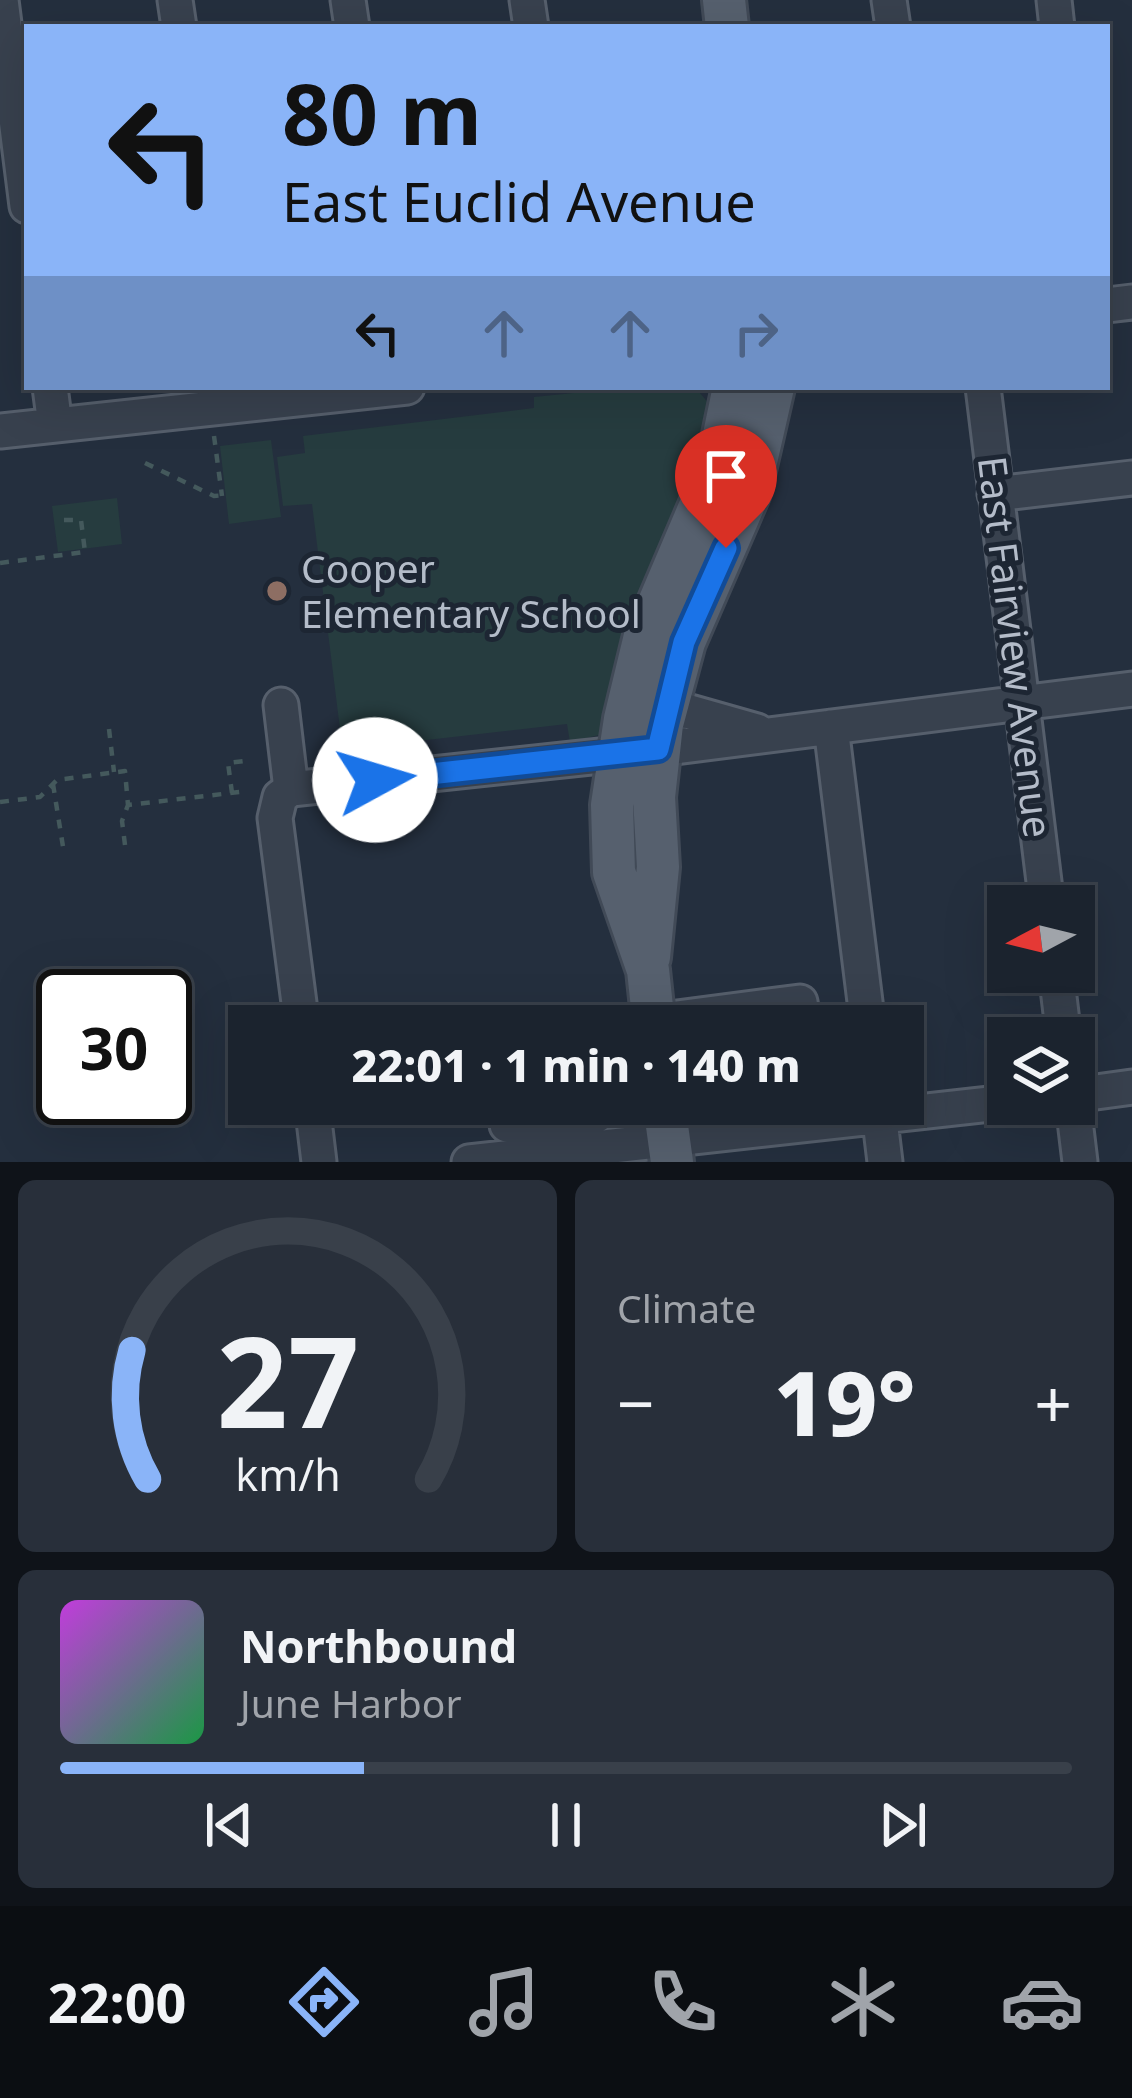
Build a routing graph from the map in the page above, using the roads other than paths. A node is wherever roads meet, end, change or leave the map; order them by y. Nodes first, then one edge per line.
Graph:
1 (1, 0) edge
2 (24, 182) edge
3 (50, 390) edge
4 (347, 390) edge
5 (733, 390) edge
6 (772, 390) edge
7 (982, 390) edge
8 (225, 395) edge
9 (55, 425) junction
10 (0, 431) edge
11 (1132, 478) edge
12 (995, 494) junction
13 (671, 686) junction
14 (1132, 689) edge
15 (1021, 702) junction
16 (281, 705) dead end
17 (831, 727) junction
18 (770, 735) junction
19 (639, 752) junction
20 (273, 792) junction
21 (1044, 885) edge
22 (299, 1005) edge
23 (652, 1005) edge
24 (865, 1005) edge
25 (1132, 1088) edge
26 (1095, 1092) edge
27 (987, 1103) edge
28 (924, 1107) edge
29 (314, 1125) edge
30 (592, 1125) edge
31 (617, 1125) edge
32 (734, 1125) edge
33 (881, 1125) edge
34 (1076, 1125) edge
35 (668, 1135) edge
36 (319, 1162) edge
37 (469, 1162) edge
38 (885, 1162) edge
39 (1080, 1162) edge

1 - 2 street
3 - 9 street
4 - 8 street
5 - 19 main road
6 - 13 main road
7 - 12 street, East Fairview Avenue
8 - 9 street
9 - 10 street
11 - 12 street
12 - 15 street, East Fairview Avenue
13 - 18 street
13 - 19 main road
14 - 15 street
15 - 17 street
15 - 21 street, East Fairview Avenue
16 - 20 street
17 - 18 street
17 - 24 street
18 - 19 street
19 - 20 street
19 - 23 main road
20 - 22 street
25 - 26 street
27 - 28 street
29 - 36 street
30 - 37 street
31 - 35 street
32 - 35 street
33 - 38 street
34 - 39 street

